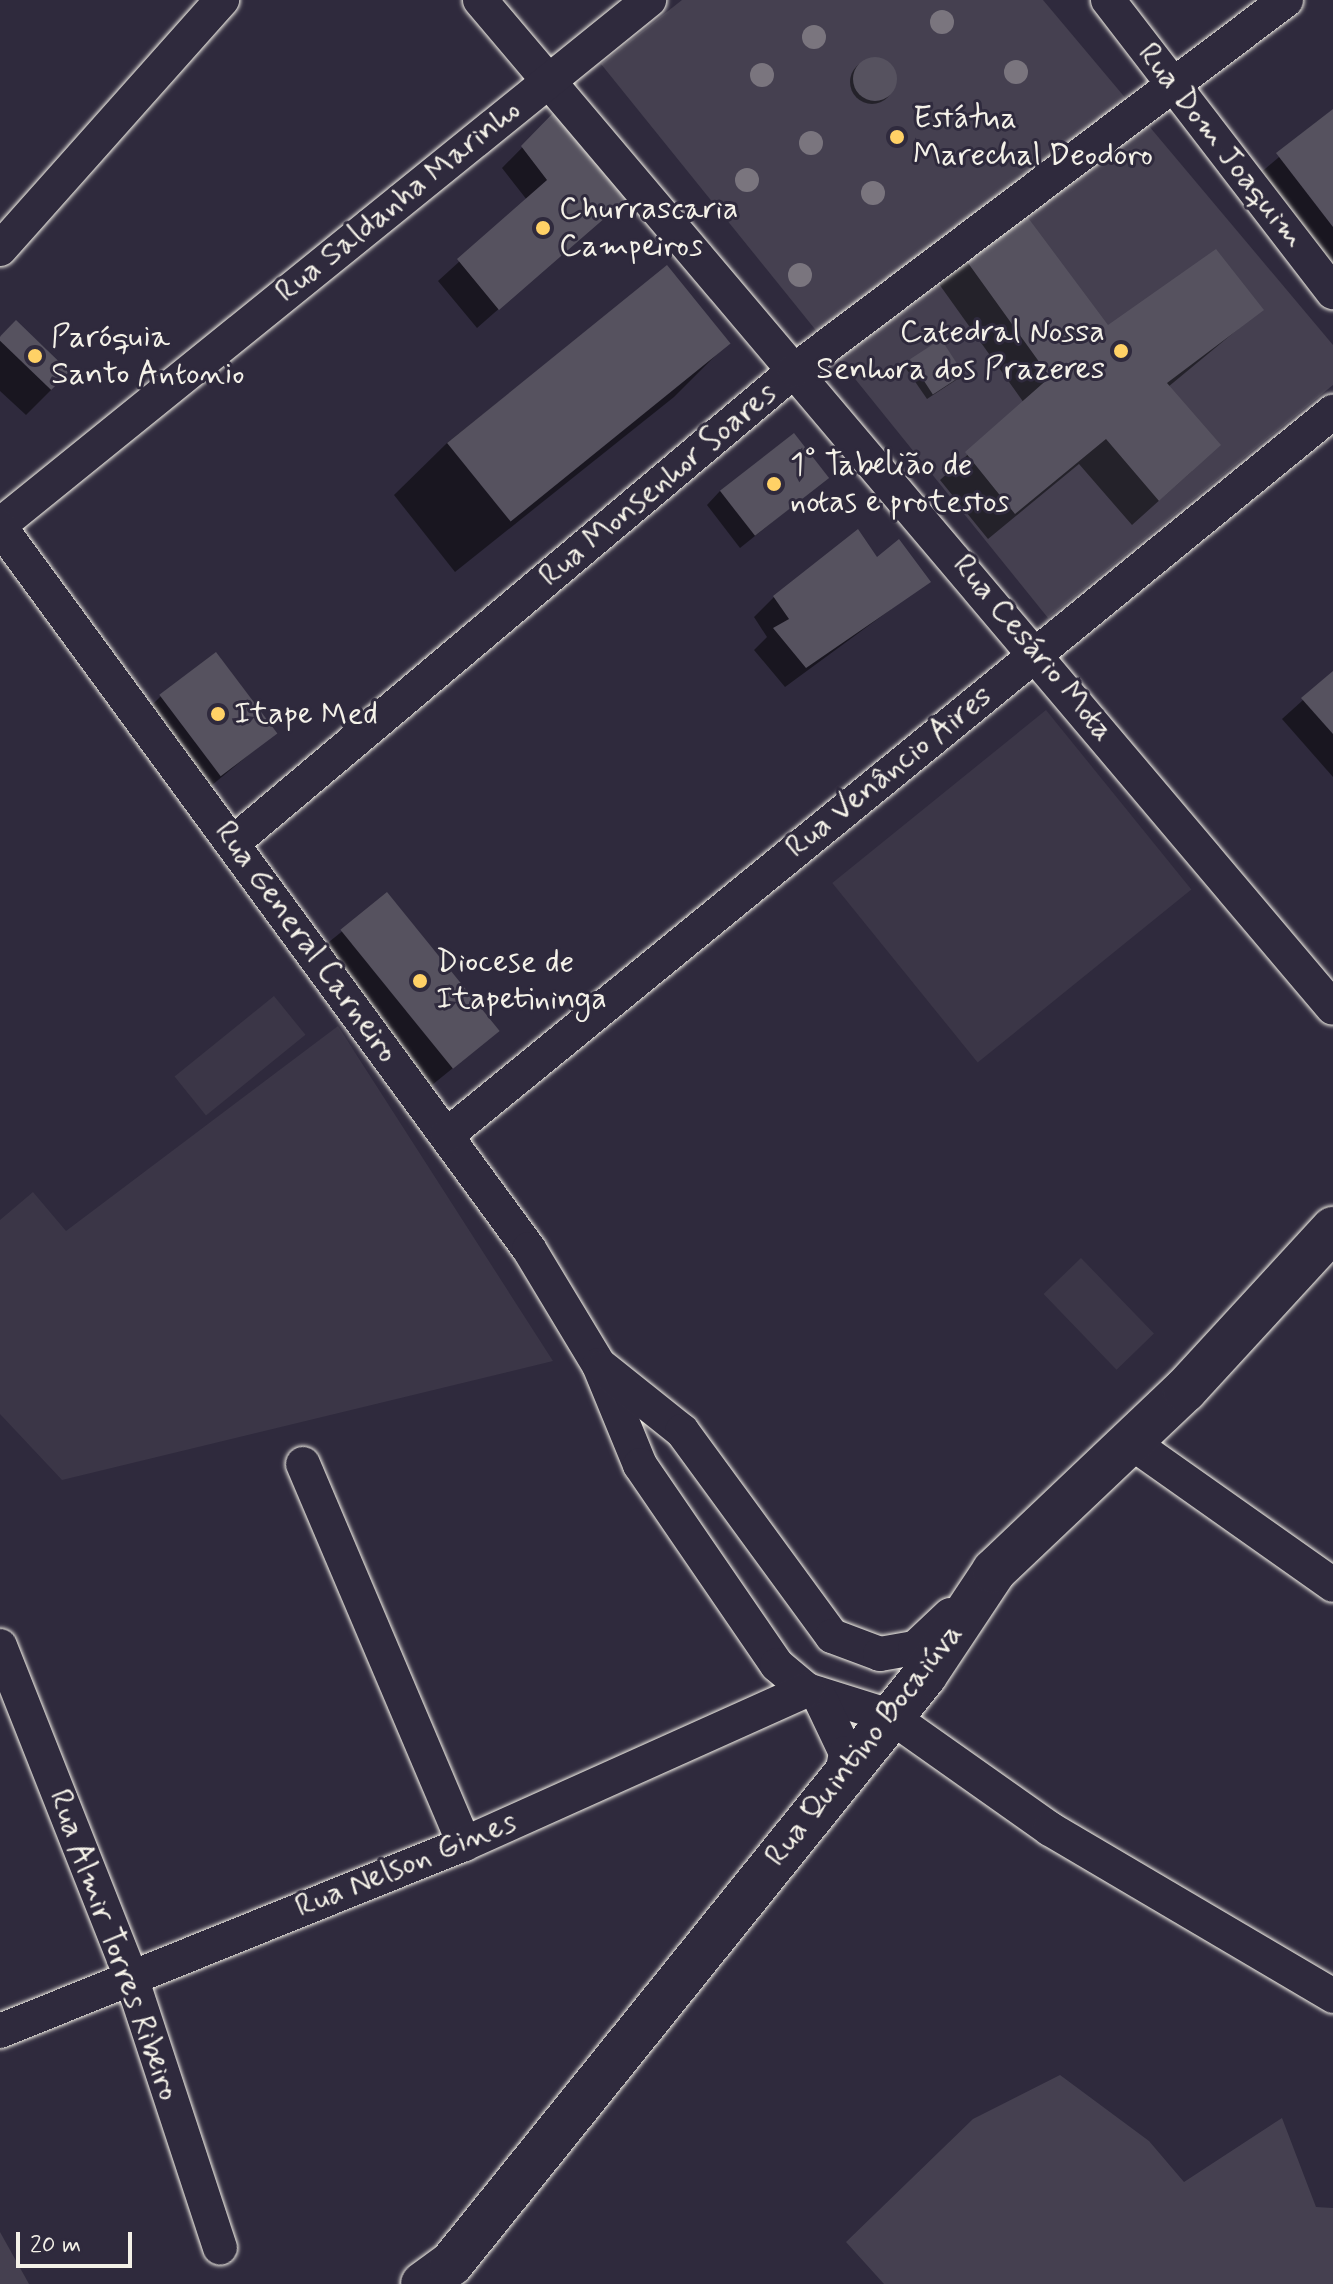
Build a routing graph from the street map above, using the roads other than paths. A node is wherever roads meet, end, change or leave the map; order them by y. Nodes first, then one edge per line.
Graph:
1 (222, 0) edge
2 (480, 0) edge
3 (649, 0) edge
4 (1108, 0) edge
5 (1286, 0) edge
6 (548, 79) junction
7 (1175, 86) junction
8 (0, 249) edge
9 (1333, 292) edge
10 (795, 370) junction
11 (1333, 412) edge
12 (0, 526) edge
13 (1037, 651) junction
14 (234, 842) junction
15 (1333, 1008) edge
16 (447, 1135) junction
17 (1333, 1229) edge
18 (599, 1365) junction
19 (1132, 1443) junction
20 (303, 1464) dead end
21 (994, 1571) junction
22 (1333, 1585) edge
23 (0, 1646) edge
24 (812, 1692) junction
25 (890, 1716) junction
26 (841, 1778) junction
27 (464, 1844) junction
28 (130, 1974) junction
29 (1333, 1996) edge
30 (0, 2031) edge
31 (220, 2248) dead end
32 (423, 2284) edge

1 - 8 street
2 - 6 street, Rua Cesário Mota
3 - 6 street, Rua Saldanha Marinho
4 - 7 street, Rua Dom Joaquim
5 - 7 street, Rua Monsenhor Soares
6 - 10 street, Rua Cesário Mota
6 - 12 street, Rua Saldanha Marinho
7 - 9 street, Rua Dom Joaquim
7 - 10 street, Rua Monsenhor Soares
10 - 13 street, Rua Cesário Mota
10 - 14 street, Rua Monsenhor Soares
11 - 13 street, Rua Venâncio Aires
12 - 14 street, Rua General Carneiro
13 - 15 street, Rua Cesário Mota
13 - 16 street, Rua Venâncio Aires
14 - 16 street, Rua General Carneiro
16 - 18 street, Rua General Carneiro
17 - 19 main road, Rua Quintino Bocaiúva
18 - 21 street, Rua General Carneiro
18 - 24 street, Rua General Carneiro
19 - 21 main road, Rua Quintino Bocaiúva
19 - 22 street
20 - 27 street
21 - 25 main road, Rua Quintino Bocaiúva
23 - 28 street, Rua Almir Torres Ribeiro
24 - 25 street, Rua General Carneiro
24 - 26 street
24 - 27 street, Rua Nelson Gines
25 - 26 main road, Rua Quintino Bocaiúva
25 - 29 street, Rua General Carneiro
26 - 32 main road, Rua Quintino Bocaiúva
27 - 28 street, Rua Nelson Gines
28 - 30 street, Rua Nelson Gines
28 - 31 street, Rua Almir Torres Ribeiro

